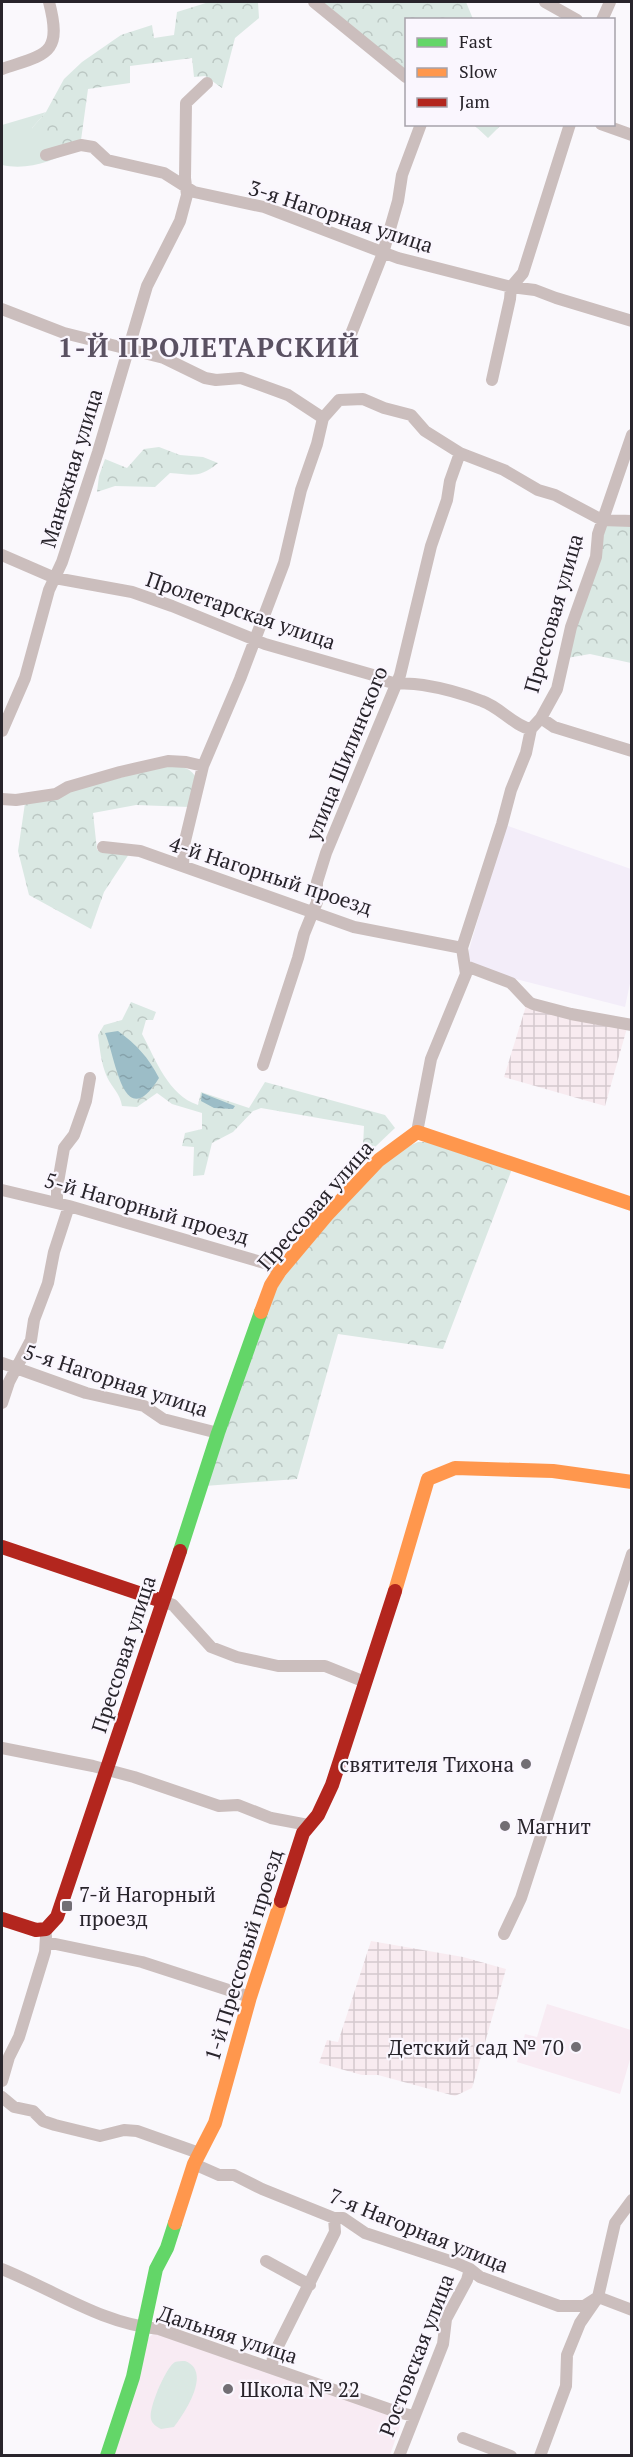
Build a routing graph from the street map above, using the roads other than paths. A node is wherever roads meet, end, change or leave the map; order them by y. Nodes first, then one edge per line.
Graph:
1 (50, 2) edge
2 (314, 2) edge
3 (545, 2) edge
4 (610, 2) edge
5 (573, 18) edge
6 (603, 18) edge
7 (2, 69) edge
8 (405, 76) edge
9 (207, 83) dead end
10 (420, 126) edge
11 (569, 126) edge
12 (607, 126) edge
13 (632, 135) edge
14 (45, 155) dead end
15 (187, 188) junction
16 (383, 254) junction
17 (511, 287) junction
18 (2, 309) edge
19 (632, 321) edge
20 (349, 339) dead end
21 (127, 349) junction
22 (492, 380) dead end
23 (323, 418) junction
24 (632, 435) edge
25 (460, 453) junction
26 (602, 520) junction
27 (632, 521) edge
28 (2, 555) edge
29 (55, 578) junction
30 (255, 640) junction
31 (396, 685) junction
32 (541, 718) junction
33 (531, 729) junction
34 (2, 731) edge
35 (632, 751) edge
36 (203, 766) junction
37 (2, 799) edge
38 (103, 847) dead end
39 (183, 866) junction
40 (314, 911) junction
41 (462, 948) junction
42 (466, 966) junction
43 (632, 1025) edge
44 (263, 1065) dead end
45 (90, 1078) dead end
46 (417, 1132) junction
47 (2, 1190) edge
48 (63, 1204) junction
49 (632, 1204) edge
50 (280, 1271) junction
51 (2, 1363) edge
52 (17, 1368) junction
53 (2, 1403) edge
54 (218, 1433) junction
55 (632, 1482) edge
56 (2, 1547) edge
57 (632, 1554) edge
58 (162, 1600) junction
59 (365, 1682) junction
60 (2, 1748) edge
61 (108, 1770) junction
62 (309, 1825) junction
63 (2, 1919) edge
64 (504, 1934) dead end
65 (46, 1935) junction
66 (250, 1997) junction
67 (2, 2081) edge
68 (2, 2097) edge
69 (196, 2158) junction
70 (632, 2200) edge
71 (334, 2218) junction
72 (266, 2261) dead end
73 (2, 2269) edge
74 (470, 2269) junction
75 (310, 2285) junction
76 (597, 2297) junction
77 (632, 2310) edge
78 (145, 2328) junction
79 (272, 2367) junction
80 (414, 2415) junction
81 (463, 2438) dead end
82 (107, 2456) edge
83 (399, 2456) edge
84 (511, 2456) edge
85 (540, 2456) edge

1 - 7 street
2 - 8 street
3 - 5 street
4 - 6 street
9 - 15 street, Манежная улица
10 - 16 street
11 - 17 street
12 - 13 street
14 - 15 street, 3-я Нагорная улица
15 - 16 street, 3-я Нагорная улица
15 - 21 street, Манежная улица
16 - 17 street, 3-я Нагорная улица
16 - 20 street
17 - 19 street, 3-я Нагорная улица
17 - 22 street
18 - 21 street
21 - 23 street
21 - 29 street, Манежная улица
23 - 25 street
23 - 30 street
24 - 26 street, Прессовая улица
25 - 26 street
25 - 31 street, улица Шилинского
26 - 27 street
26 - 32 street, Прессовая улица
28 - 29 street, Пролетарская улица
29 - 30 street, Пролетарская улица
29 - 34 street, Манежная улица
30 - 31 street, Пролетарская улица
30 - 36 street
31 - 33 street, Пролетарская улица
31 - 40 street, улица Шилинского
32 - 33 street, Прессовая улица
32 - 35 street
33 - 41 street, Прессовая улица
36 - 37 street
36 - 39 street
38 - 39 street, 4-й Нагорный проезд
39 - 40 street, 4-й Нагорный проезд
40 - 41 street, 4-й Нагорный проезд
40 - 44 street, улица Шилинского
41 - 42 street
42 - 43 street
42 - 46 street
45 - 48 street
46 - 49 street
46 - 50 street, Прессовая улица
47 - 48 street, 5-й Нагорный проезд
48 - 50 street, 5-й Нагорный проезд
48 - 52 street
50 - 54 street, Прессовая улица
51 - 52 street, 5-я Нагорная улица
52 - 53 street
52 - 54 street, 5-я Нагорная улица
54 - 58 street, Прессовая улица
55 - 59 street, 1-й Прессовый проезд
56 - 58 street
57 - 64 street
58 - 59 street
58 - 61 street, Прессовая улица
59 - 62 street, 1-й Прессовый проезд
60 - 61 street
61 - 62 street
61 - 65 street, Прессовая улица
62 - 66 street, 1-й Прессовый проезд
63 - 65 street
65 - 66 street
65 - 67 street, Прессовая улица
66 - 69 street, 1-й Прессовый проезд
68 - 69 street, 7-я Нагорная улица
69 - 71 street, 7-я Нагорная улица
69 - 78 street, 1-й Прессовый проезд
70 - 76 street
71 - 74 street, 7-я Нагорная улица
71 - 75 street
72 - 75 street
73 - 78 street, Дальняя улица
74 - 76 street, 7-я Нагорная улица
74 - 80 street, Ростовская улица
75 - 79 street
76 - 77 street
76 - 85 street
78 - 79 street, Дальняя улица
78 - 82 street, 1-й Прессовый проезд
79 - 80 street, Дальняя улица
80 - 83 street, Ростовская улица
81 - 84 street

